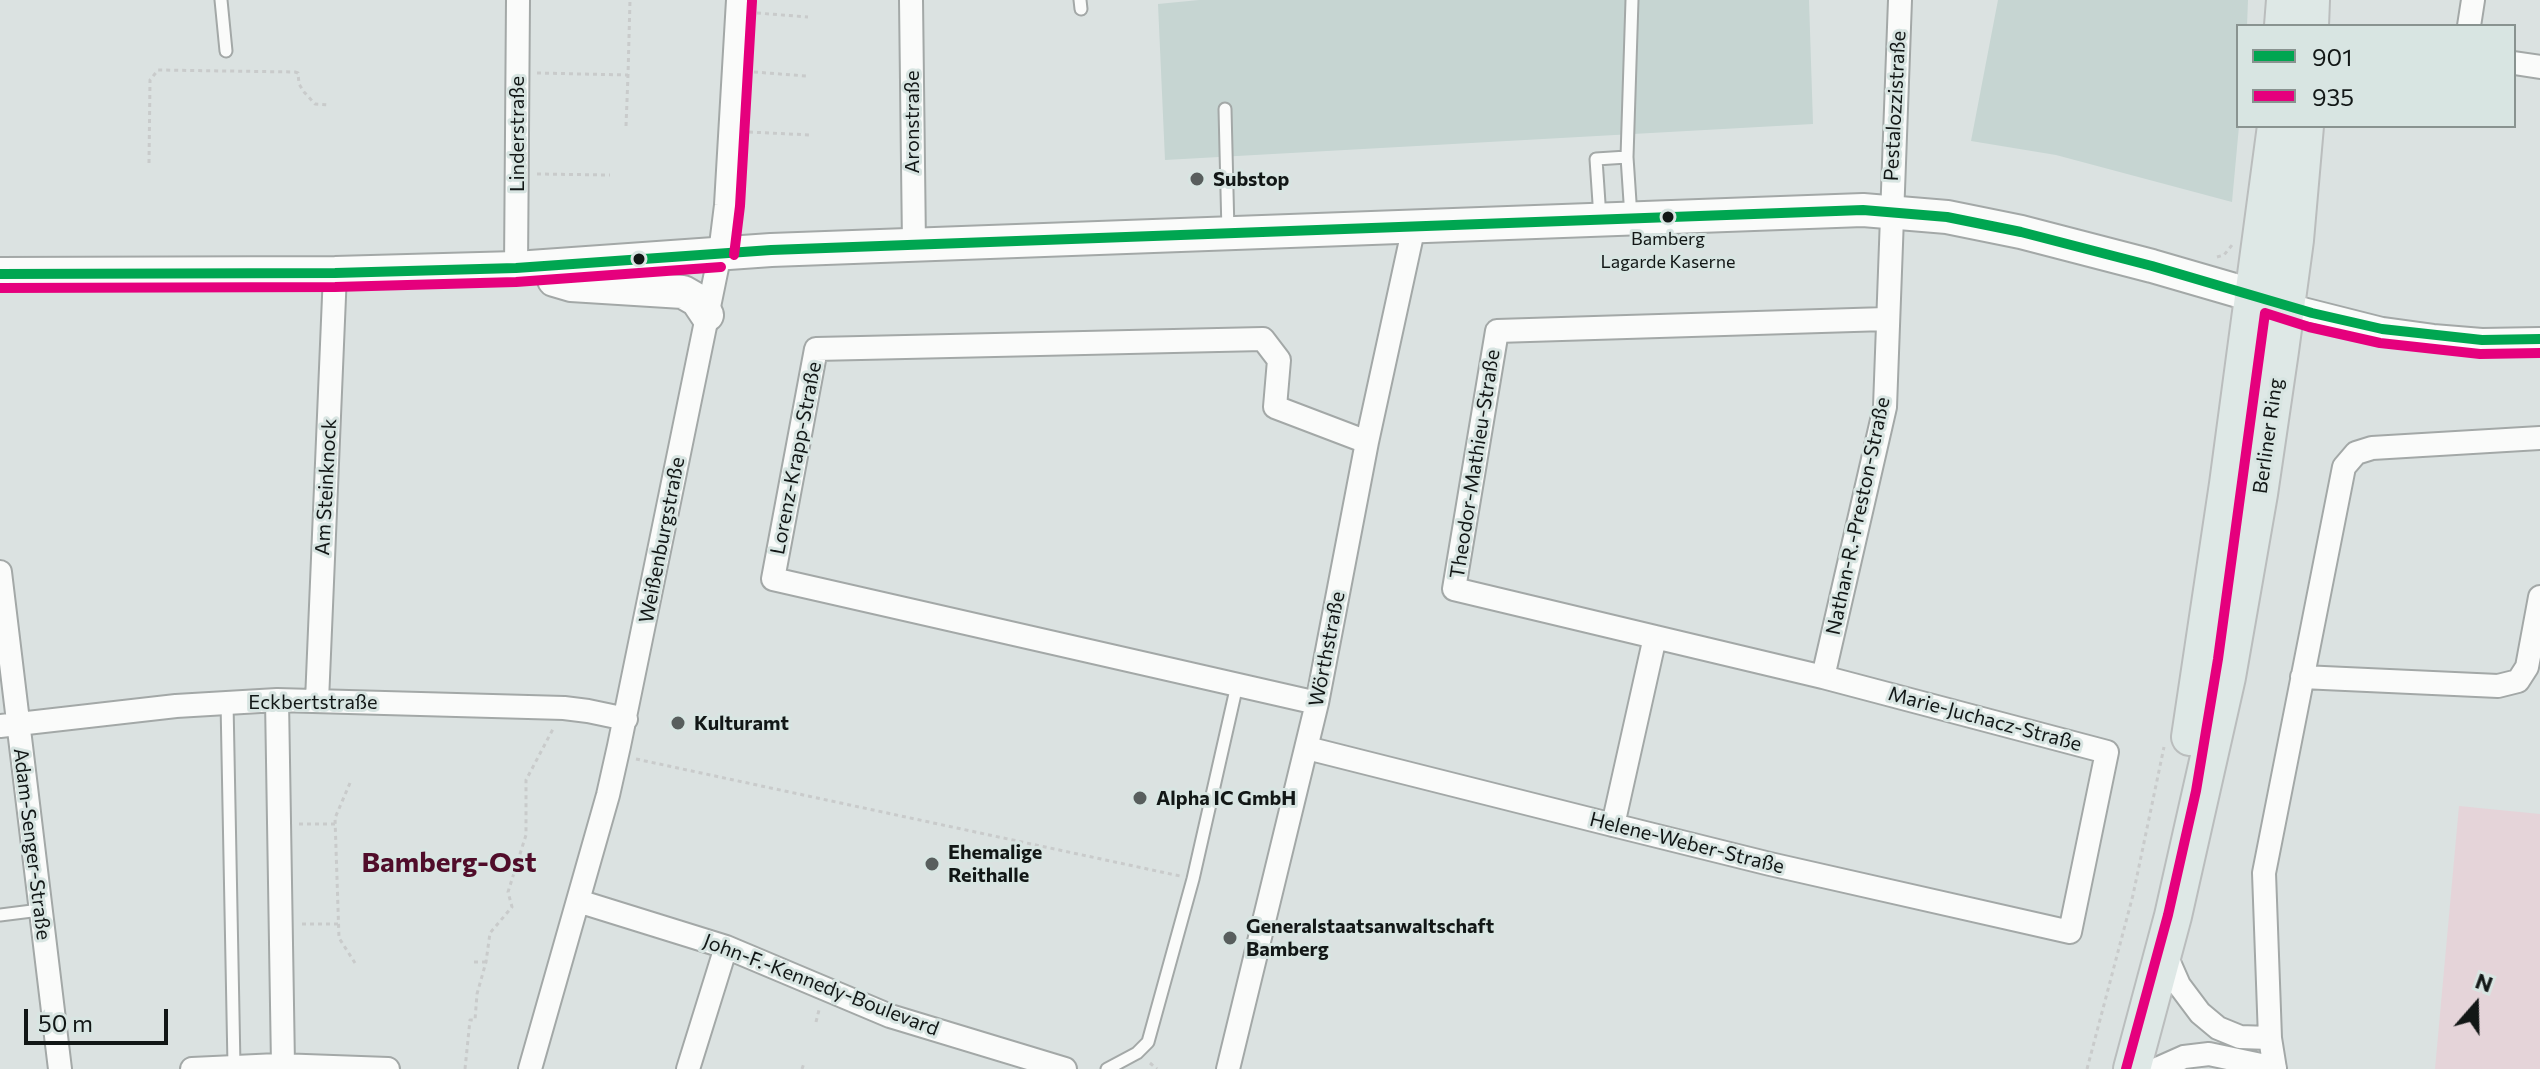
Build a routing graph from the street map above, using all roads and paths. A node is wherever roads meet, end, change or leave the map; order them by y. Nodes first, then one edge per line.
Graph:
1 (221, 0) edge
2 (518, 0) edge
3 (630, 0) edge
4 (911, 0) edge
5 (1632, 0) edge
6 (1900, 0) edge
7 (2285, 0) edge
8 (2311, 0) edge
9 (2473, 0) edge
10 (738, 6) edge
11 (808, 17) dead end
12 (2283, 24) edge
13 (2310, 24) edge
14 (2469, 24) edge
15 (226, 51) dead end
16 (2516, 63) edge
17 (2540, 67) edge
18 (734, 70) junction
19 (517, 72) junction
20 (628, 75) junction
21 (806, 76) dead end
22 (329, 105) dead end
23 (1225, 109) dead end
24 (626, 126) dead end
25 (2276, 128) edge
26 (2305, 128) edge
27 (731, 130) junction
28 (810, 135) dead end
29 (1627, 157) junction
30 (149, 163) dead end
31 (517, 174) junction
32 (610, 175) dead end
33 (1891, 211) junction
34 (1615, 218) junction
35 (1414, 226) junction
36 (1228, 233) junction
37 (2234, 236) dead end
38 (914, 245) junction
39 (720, 253) junction
40 (2208, 259) dead end
41 (516, 268) junction
42 (335, 273) junction
43 (0, 274) edge
44 (2270, 300) junction
45 (707, 315) junction
46 (1886, 319) junction
47 (2540, 339) edge
48 (2540, 438) edge
49 (1367, 442) junction
50 (0, 572) edge
51 (2540, 597) edge
52 (1655, 637) junction
53 (1823, 677) junction
54 (2302, 677) junction
55 (1237, 685) junction
56 (277, 700) junction
57 (317, 701) junction
58 (227, 702) junction
59 (1317, 703) junction
60 (564, 708) junction
61 (626, 719) junction
62 (8, 724) edge
63 (1307, 748) junction
64 (617, 755) junction
65 (350, 783) dead end
66 (335, 824) junction
67 (279, 825) junction
68 (1613, 825) junction
69 (1193, 879) junction
70 (578, 901) junction
71 (40, 910) junction
72 (0, 915) edge
73 (338, 924) junction
74 (281, 925) junction
75 (2070, 932) joint
76 (726, 947) junction
77 (2164, 951) junction
78 (474, 962) dead end
79 (486, 962) junction
80 (355, 963) dead end
81 (2270, 1038) junction
82 (804, 1063) dead end
83 (283, 1065) junction
84 (234, 1066) junction
85 (2275, 1068) edge
86 (60, 1069) edge
87 (192, 1069) edge
88 (388, 1069) edge
89 (465, 1069) edge
90 (530, 1069) edge
91 (688, 1069) edge
92 (802, 1069) edge
93 (1065, 1069) edge
94 (1107, 1069) edge
95 (1228, 1069) edge
96 (2112, 1069) edge
97 (2132, 1069) edge
98 (2157, 1069) edge

1 - 15 lane
2 - 19 street, Linderstraße
3 - 20 path
4 - 38 street, Aronstraße
5 - 29 lane
6 - 33 street, Pestalozzistraße
7 - 12 main road
8 - 13 main road
9 - 14 street
10 - 11 path
10 - 18 street, Weißenburgstraße
16 - 17 street
18 - 21 path
18 - 27 street, Weißenburgstraße
19 - 20 path
19 - 31 street, Linderstraße
20 - 24 path
22 - 30 path
23 - 36 lane
25 - 44 main road, Berliner Ring
26 - 44 main road, Berliner Ring
27 - 28 path
27 - 39 street, Weißenburgstraße
29 - 34 lane
29 - 34 lane
31 - 32 path
31 - 41 street, Linderstraße
33 - 34 street
33 - 44 street
33 - 46 street, Nathan-R.-Preston-Straße
34 - 35 street
35 - 36 street
35 - 49 street, Wörthstraße
36 - 38 street
37 - 40 path
38 - 39 street
39 - 41 street
39 - 45 street, Weißenburgstraße
41 - 42 street
41 - 45 street
42 - 43 street
42 - 57 street, Am Steinknock
44 - 47 street
44 - 77 main road, Berliner Ring
44 - 96 main road, Berliner Ring
45 - 61 street, Weißenburgstraße
46 - 52 street, Theodor-Mathieu-Straße
46 - 53 street, Nathan-R.-Preston-Straße
48 - 54 street
49 - 55 street, Lorenz-Krapp-Straße
49 - 59 street, Wörthstraße
50 - 62 street, Adam-Senger-Straße
51 - 54 street
52 - 53 street
52 - 68 street
53 - 75 street, Marie-Juchacz-Straße
54 - 81 street
55 - 59 street, Lorenz-Krapp-Straße
55 - 69 lane
56 - 57 street, Eckbertstraße
56 - 58 street, Eckbertstraße
56 - 67 street
57 - 60 street, Eckbertstraße
58 - 62 street, Eckbertstraße
58 - 84 lane
59 - 63 street, Wörthstraße
60 - 61 street, Eckbertstraße
60 - 79 path
61 - 64 street, Weißenburgstraße
62 - 71 street, Adam-Senger-Straße
63 - 68 street, Helene-Weber-Straße
63 - 95 street, Wörthstraße
64 - 69 path
64 - 70 street, Weißenburgstraße
65 - 66 path
66 - 67 path
66 - 73 path
67 - 74 street
68 - 75 street, Helene-Weber-Straße
69 - 94 lane
70 - 76 street, John-F.-Kennedy-Boulevard
70 - 90 street, Weißenburgstraße
71 - 72 lane
71 - 86 street, Adam-Senger-Straße
73 - 74 path
73 - 80 path
74 - 83 street
76 - 91 street
76 - 93 street, John-F.-Kennedy-Boulevard
77 - 81 street
77 - 97 main road, Berliner Ring
78 - 79 path
79 - 89 path
81 - 85 street
82 - 92 path
83 - 84 street
83 - 88 street
84 - 87 street
85 - 98 street

